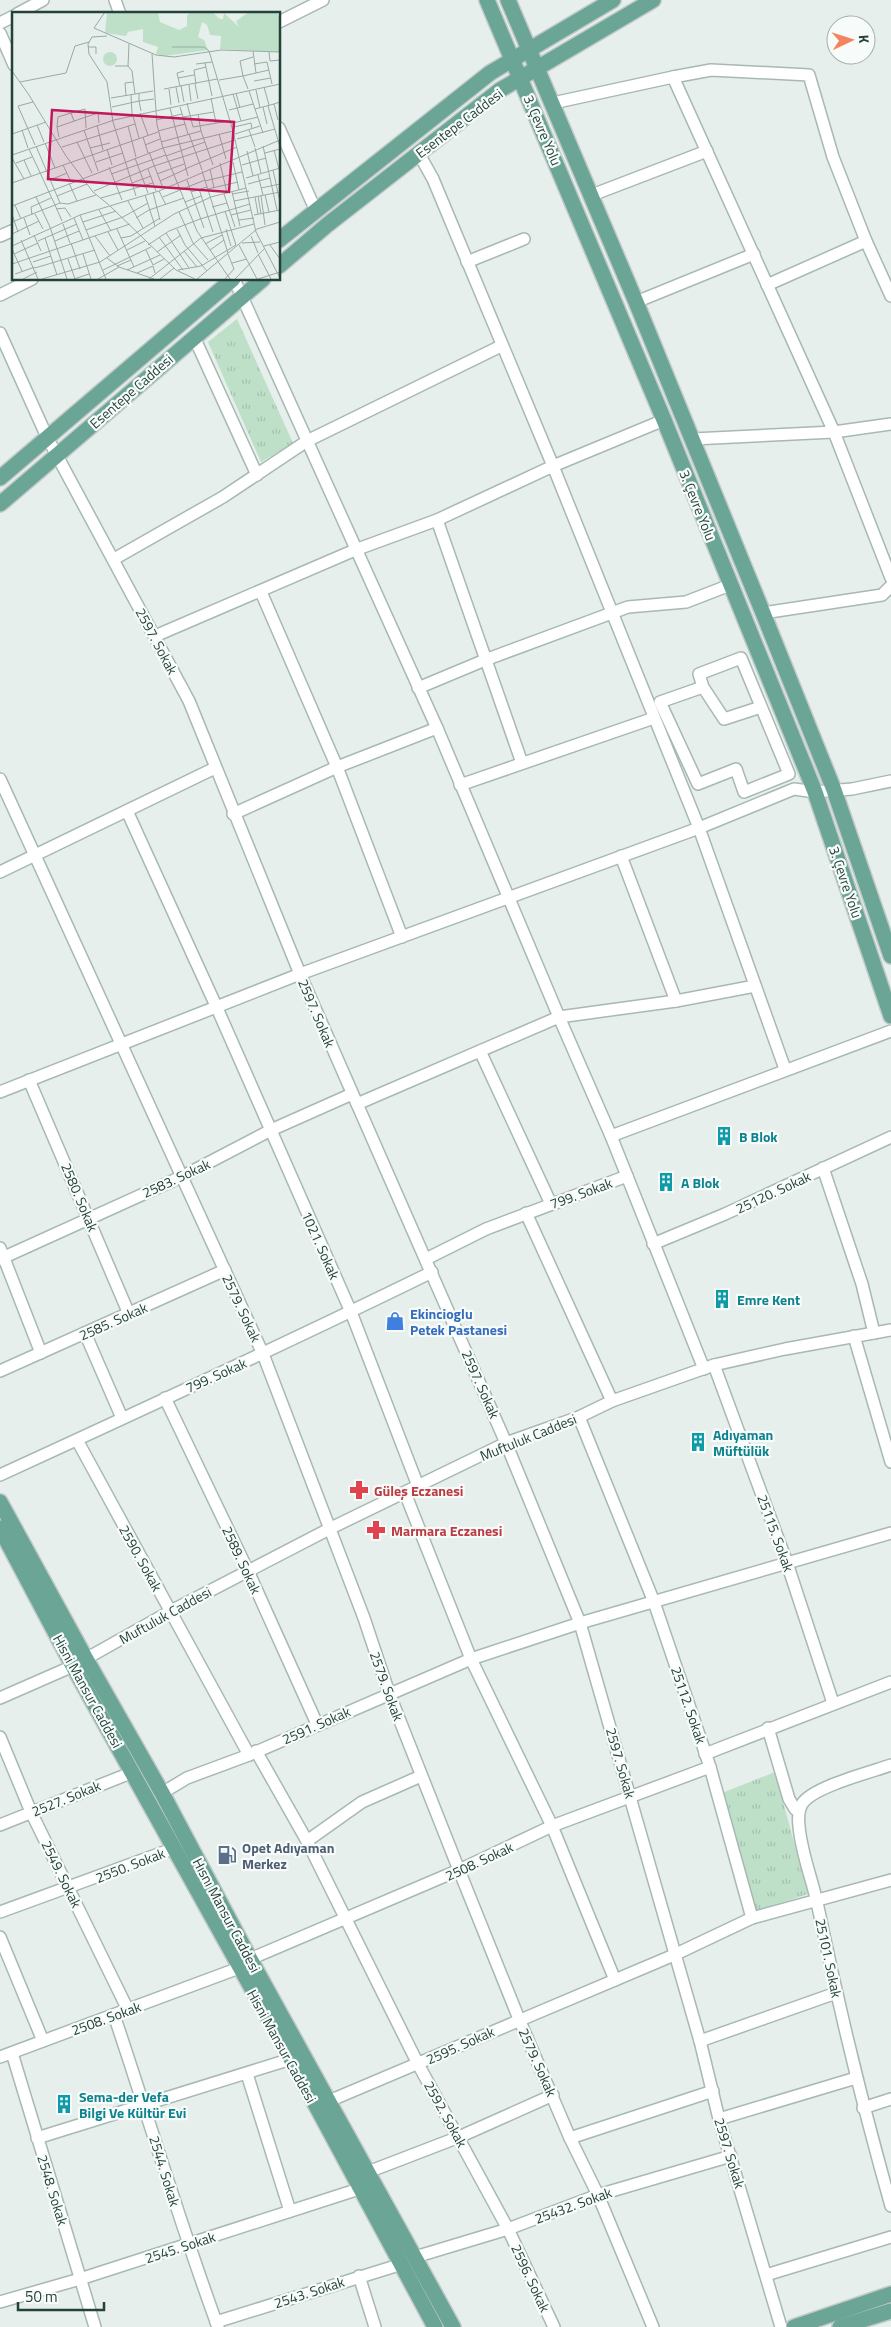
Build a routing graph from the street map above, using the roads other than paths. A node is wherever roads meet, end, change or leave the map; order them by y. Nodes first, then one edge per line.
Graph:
1 (43, 0) edge
2 (115, 0) edge
3 (323, 0) edge
4 (487, 0) edge
5 (508, 0) edge
6 (613, 0) edge
7 (653, 0) edge
8 (21, 12) edge
9 (119, 12) edge
10 (12, 17) edge
11 (280, 22) edge
12 (0, 23) edge
13 (0, 34) edge
14 (530, 49) junction
15 (513, 59) junction
16 (12, 61) edge
17 (538, 68) junction
18 (673, 77) junction
19 (521, 78) junction
20 (553, 103) junction
21 (280, 130) edge
22 (707, 151) junction
23 (419, 154) junction
24 (592, 195) junction
25 (315, 209) junction
26 (12, 231) edge
27 (0, 236) edge
28 (280, 239) edge
29 (524, 239) dead end
30 (866, 241) junction
31 (754, 254) junction
32 (468, 262) junction
33 (280, 265) edge
34 (30, 280) edge
35 (232, 280) edge
36 (234, 280) edge
37 (262, 280) edge
38 (767, 285) junction
39 (0, 295) edge
40 (891, 296) edge
41 (242, 297) junction
42 (636, 302) junction
43 (0, 333) edge
44 (194, 337) junction
45 (501, 346) junction
46 (664, 420) junction
47 (891, 424) edge
48 (834, 432) junction
49 (47, 437) junction
50 (693, 440) junction
51 (308, 442) junction
52 (58, 454) junction
53 (553, 466) junction
54 (257, 475) junction
55 (0, 478) edge
56 (0, 504) edge
57 (437, 520) junction
58 (355, 550) junction
59 (114, 559) junction
60 (730, 585) junction
61 (891, 587) edge
62 (261, 592) junction
63 (612, 612) junction
64 (763, 613) junction
65 (155, 636) junction
66 (485, 660) junction
67 (703, 687) junction
68 (418, 688) junction
69 (761, 707) junction
70 (654, 718) junction
71 (437, 728) junction
72 (685, 758) junction
73 (522, 763) junction
74 (672, 763) junction
75 (338, 767) junction
76 (215, 768) junction
77 (0, 780) edge
78 (891, 781) edge
79 (460, 785) junction
80 (834, 790) junction
81 (815, 792) junction
82 (127, 811) junction
83 (233, 814) junction
84 (699, 828) junction
85 (621, 856) junction
86 (34, 857) junction
87 (0, 872) edge
88 (509, 898) junction
89 (885, 919) edge
90 (402, 937) junction
91 (891, 956) edge
92 (300, 974) junction
93 (755, 986) junction
94 (676, 1001) junction
95 (217, 1008) junction
96 (891, 1016) edge
97 (559, 1017) junction
98 (891, 1030) edge
99 (121, 1046) junction
100 (480, 1051) junction
101 (784, 1069) junction
102 (29, 1080) junction
103 (0, 1092) edge
104 (354, 1099) junction
105 (271, 1130) junction
106 (611, 1136) junction
107 (891, 1137) edge
108 (823, 1168) junction
109 (183, 1176) junction
110 (627, 1176) junction
111 (551, 1204) junction
112 (526, 1213) junction
113 (89, 1218) junction
114 (653, 1244) junction
115 (1, 1255) edge
116 (426, 1259) junction
117 (225, 1270) junction
118 (432, 1272) junction
119 (351, 1312) junction
120 (129, 1314) junction
121 (891, 1330) edge
122 (85, 1333) junction
123 (874, 1333) junction
124 (854, 1336) junction
125 (41, 1353) junction
126 (263, 1354) junction
127 (709, 1367) junction
128 (0, 1371) edge
129 (165, 1398) junction
130 (612, 1401) junction
131 (580, 1416) junction
132 (122, 1418) junction
133 (77, 1440) junction
134 (506, 1443) junction
135 (891, 1462) edge
136 (0, 1476) edge
137 (418, 1486) junction
138 (405, 1493) junction
139 (0, 1502) edge
140 (0, 1528) edge
141 (331, 1528) junction
142 (891, 1533) edge
143 (787, 1563) junction
144 (248, 1571) junction
145 (654, 1602) junction
146 (171, 1611) junction
147 (580, 1623) junction
148 (471, 1659) junction
149 (80, 1663) junction
150 (891, 1682) edge
151 (388, 1693) junction
152 (0, 1698) edge
153 (833, 1704) junction
154 (316, 1724) junction
155 (768, 1728) junction
156 (0, 1737) edge
157 (252, 1753) junction
158 (706, 1754) junction
159 (891, 1765) edge
160 (710, 1767) junction
161 (133, 1772) junction
162 (421, 1776) junction
163 (162, 1793) junction
164 (631, 1796) junction
165 (799, 1811) junction
166 (31, 1812) junction
167 (0, 1825) edge
168 (552, 1826) junction
169 (307, 1841) junction
170 (175, 1848) junction
171 (459, 1870) junction
172 (891, 1880) edge
173 (68, 1888) junction
174 (817, 1900) junction
175 (0, 1912) edge
176 (346, 1918) junction
177 (752, 1918) junction
178 (1, 1945) edge
179 (674, 1955) junction
180 (244, 1964) junction
181 (615, 1980) junction
182 (836, 1993) junction
183 (128, 2010) junction
184 (114, 2015) junction
185 (519, 2019) junction
186 (43, 2041) junction
187 (700, 2041) junction
188 (12, 2053) junction
189 (0, 2057) edge
190 (291, 2060) junction
191 (418, 2064) junction
192 (247, 2074) junction
193 (856, 2078) junction
194 (713, 2091) junction
195 (553, 2095) junction
196 (891, 2099) edge
197 (329, 2101) junction
198 (145, 2105) junction
199 (863, 2108) junction
200 (718, 2118) junction
201 (459, 2137) junction
202 (37, 2138) junction
203 (570, 2138) junction
204 (731, 2156) junction
205 (368, 2172) junction
206 (358, 2188) junction
207 (598, 2195) junction
208 (891, 2206) edge
209 (290, 2211) junction
210 (508, 2229) junction
211 (891, 2237) edge
212 (187, 2244) junction
213 (408, 2260) junction
214 (766, 2275) junction
215 (359, 2276) junction
216 (80, 2279) junction
217 (891, 2294) edge
218 (0, 2302) edge
219 (890, 2314) edge
220 (217, 2324) edge
221 (96, 2327) edge
222 (375, 2327) edge
223 (435, 2327) edge
224 (453, 2327) edge
225 (554, 2327) edge
226 (653, 2327) edge
227 (782, 2327) edge
228 (794, 2327) edge
229 (840, 2327) edge

1 - 8 street
2 - 9 street
3 - 11 street
4 - 15 main road, 3. Çevre Yolu
5 - 14 main road, 3. Çevre Yolu
6 - 14 main road, Esentepe Caddesi
7 - 17 main road, Esentepe Caddesi
10 - 12 street
13 - 16 street
14 - 15 main road, Esentepe Caddesi
14 - 17 main road, 3. Çevre Yolu
15 - 19 main road, 3. Çevre Yolu
15 - 25 main road, Esentepe Caddesi
17 - 19 main road, Esentepe Caddesi
17 - 20 main road, 3. Çevre Yolu
18 - 20 street
18 - 22 street
18 - 30 street
19 - 23 main road, Esentepe Caddesi
19 - 46 main road, 3. Çevre Yolu
20 - 24 main road, 3. Çevre Yolu
21 - 25 street
22 - 24 street
22 - 31 street
23 - 32 street
23 - 33 main road, Esentepe Caddesi
24 - 42 main road, 3. Çevre Yolu
25 - 28 main road, Esentepe Caddesi
26 - 27 street
29 - 32 street
30 - 38 street
30 - 40 street
31 - 38 street
31 - 42 street
32 - 45 street
34 - 39 street
35 - 49 main road, Esentepe Caddesi
36 - 41 street, 25115. Sokak
37 - 41 main road, Esentepe Caddesi
38 - 48 street
41 - 44 main road, Esentepe Caddesi
41 - 51 street, 25115. Sokak
42 - 50 main road, 3. Çevre Yolu
43 - 49 street, 2597. Sokak
44 - 52 main road, Esentepe Caddesi
44 - 54 street
45 - 51 street
45 - 53 street
46 - 53 street
46 - 60 main road, 3. Çevre Yolu
47 - 48 street
48 - 50 street
48 - 61 street
49 - 52 street, 2597. Sokak
49 - 55 main road, Esentepe Caddesi
50 - 64 main road, 3. Çevre Yolu
51 - 54 street
51 - 58 street, 25115. Sokak
52 - 56 main road, Esentepe Caddesi
52 - 59 street, 2597. Sokak
53 - 57 street
53 - 63 street
54 - 59 street
57 - 58 street
57 - 66 street
58 - 62 street
58 - 68 street, 25115. Sokak
59 - 65 street, 2597. Sokak
60 - 63 street
60 - 81 main road, 3. Çevre Yolu
61 - 64 street
62 - 65 street
62 - 75 street
63 - 66 street
63 - 70 street
64 - 80 main road, 3. Çevre Yolu
65 - 76 street, 2597. Sokak
66 - 68 street
66 - 73 street
67 - 69 street
67 - 69 street
67 - 72 street
68 - 71 street, 25115. Sokak
69 - 72 street
70 - 73 street
70 - 74 street
71 - 75 street
71 - 79 street, 25115. Sokak
72 - 74 street
73 - 79 street
74 - 84 street
75 - 83 street
75 - 90 street
76 - 82 street
76 - 83 street, 2597. Sokak
77 - 86 street, 2579. Sokak
78 - 80 street
79 - 88 street, 25115. Sokak
80 - 81 street
80 - 89 main road, 3. Çevre Yolu
81 - 84 street
81 - 96 main road, 3. Çevre Yolu
82 - 86 street
82 - 95 street, 1021. Sokak
83 - 92 street, 2597. Sokak
84 - 85 street
84 - 93 street
85 - 88 street
85 - 94 street
86 - 87 street
86 - 99 street, 2579. Sokak
88 - 90 street
88 - 97 street, 25115. Sokak
89 - 91 main road, 3. Çevre Yolu
90 - 92 street
92 - 95 street
92 - 104 street, 2597. Sokak
93 - 94 street, 2583. Sokak
93 - 101 street
94 - 97 street, 2583. Sokak
95 - 99 street
95 - 105 street, 1021. Sokak
97 - 100 street, 2583. Sokak
97 - 106 street, 25115. Sokak
98 - 101 street
99 - 102 street
99 - 109 street, 2579. Sokak
100 - 104 street, 2583. Sokak
100 - 111 street
101 - 106 street
102 - 103 street
102 - 113 street, 2580. Sokak
104 - 105 street, 2583. Sokak
104 - 116 street, 2597. Sokak
105 - 109 street, 2583. Sokak
105 - 119 street, 1021. Sokak
106 - 110 street, 25115. Sokak
107 - 108 street, 25120. Sokak
108 - 114 street, 25120. Sokak
108 - 123 street
109 - 113 street, 2583. Sokak
109 - 117 street, 2579. Sokak
110 - 111 street, 799. Sokak
110 - 114 street, 25115. Sokak
111 - 112 street, 799. Sokak
112 - 116 street, 799. Sokak
112 - 130 street
113 - 115 street, 2583. Sokak
113 - 120 street, 2580. Sokak
114 - 127 street, 25115. Sokak
115 - 125 street
116 - 118 street, 2597. Sokak
117 - 120 street, 2585. Sokak
117 - 126 street, 2579. Sokak
118 - 119 street, 799. Sokak
118 - 134 street, 2597. Sokak
119 - 126 street, 799. Sokak
119 - 137 street, 1021. Sokak
120 - 122 street, 2585. Sokak
121 - 123 street, Muftuluk Caddesi
122 - 125 street, 2585. Sokak
122 - 132 street
123 - 124 street, Muftuluk Caddesi
124 - 127 street, Muftuluk Caddesi
124 - 135 street
125 - 128 street, 2585. Sokak
126 - 129 street, 799. Sokak
126 - 141 street, 2579. Sokak
127 - 130 street, Muftuluk Caddesi
127 - 143 street, 25115. Sokak
129 - 132 street, 799. Sokak
129 - 144 street, 2589. Sokak
130 - 131 street, Muftuluk Caddesi
131 - 134 street, Muftuluk Caddesi
131 - 145 street, 25112. Sokak
132 - 133 street, 799. Sokak
133 - 136 street, 799. Sokak
133 - 146 street, 2590. Sokak
134 - 137 street, Muftuluk Caddesi
134 - 147 street, 2597. Sokak
137 - 138 street, Muftuluk Caddesi
138 - 141 street, Muftuluk Caddesi
138 - 148 street
139 - 149 main road, Hısnı Mansur Caddesi
140 - 149 main road, Hisni Mansur Caddesi
141 - 144 street, Muftuluk Caddesi
141 - 151 street, 2579. Sokak
142 - 143 street, 2591. Sokak
143 - 145 street, 2591. Sokak
143 - 153 street, 25115. Sokak
144 - 146 street, Muftuluk Caddesi
144 - 154 street, 2589. Sokak
145 - 147 street, 2591. Sokak
145 - 158 street, 25112. Sokak
146 - 149 street, Muftuluk Caddesi
146 - 157 street, 2590. Sokak
147 - 148 street, 2591. Sokak
147 - 164 street, 2597. Sokak
148 - 151 street, 2591. Sokak
148 - 168 street
149 - 152 street, Muftuluk Caddesi
149 - 161 main road, Hisni Mansur Caddesi
149 - 163 main road, Hısnı Mansur Caddesi
150 - 153 street
151 - 154 street, 2591. Sokak
151 - 162 street, 2579. Sokak
153 - 155 street
154 - 157 street, 2591. Sokak
155 - 158 street
155 - 165 street
156 - 166 street, 2549. Sokak
157 - 163 street, 2591. Sokak
157 - 169 street, 2590. Sokak
158 - 160 street, 25112. Sokak
159 - 165 street
160 - 164 street, 2508. Sokak
160 - 177 street, 25112. Sokak
161 - 166 street, 2527. Sokak
161 - 170 main road, Hisni Mansur Caddesi
162 - 169 street
162 - 171 street, 2579. Sokak
163 - 180 main road, Hısnı Mansur Caddesi
164 - 168 street, 2508. Sokak
164 - 179 street, 2597. Sokak
165 - 174 street, 25101. Sokak
166 - 167 street, 2527. Sokak
166 - 173 street, 2549. Sokak
168 - 171 street, 2508. Sokak
168 - 181 street
169 - 176 street, 2592. Sokak
170 - 173 street, 2550. Sokak
170 - 180 main road, Hisni Mansur Caddesi
171 - 176 street, 2508. Sokak
171 - 185 street, 2579. Sokak
172 - 174 street
173 - 175 street, 2550. Sokak
173 - 183 street, 2549. Sokak
174 - 177 street
174 - 182 street, 25101. Sokak
176 - 180 street, 2508. Sokak
176 - 191 street, 2592. Sokak
177 - 179 street
178 - 186 street
179 - 181 street, 2595. Sokak
179 - 187 street, 2597. Sokak
180 - 183 street, 2508. Sokak
180 - 190 main road, Hisni Mansur Caddesi
180 - 197 main road, Hısnı Mansur Caddesi
181 - 185 street, 2595. Sokak
182 - 187 street
182 - 193 street, 25101. Sokak
183 - 184 street, 2508. Sokak
184 - 186 street, 2508. Sokak
184 - 198 street, 2544. Sokak
185 - 191 street, 2595. Sokak
185 - 195 street, 2579. Sokak
186 - 188 street, 2508. Sokak
187 - 194 street, 2597. Sokak
188 - 189 street, 2508. Sokak
188 - 202 street, 2548. Sokak
190 - 192 street
190 - 206 main road, Hisni Mansur Caddesi
191 - 197 street, 2595. Sokak
191 - 201 street, 2592. Sokak
192 - 198 street
192 - 209 street
193 - 199 street, 25101. Sokak
193 - 200 street
194 - 200 street, 2597. Sokak
194 - 203 street
195 - 201 street
195 - 203 street, 2579. Sokak
196 - 199 street
197 - 205 main road, Hısnı Mansur Caddesi
198 - 202 street
198 - 212 street, 2544. Sokak
199 - 208 street, 25101. Sokak
200 - 204 street, 2597. Sokak
201 - 205 street
201 - 210 street, 2592. Sokak
202 - 216 street, 2548. Sokak
203 - 207 street, 2579. Sokak
204 - 207 street, 25432. Sokak
204 - 214 street, 2597. Sokak
205 - 213 main road, Hısnı Mansur Caddesi
206 - 209 street, 2545. Sokak
206 - 213 main road, Hisni Mansur Caddesi
207 - 210 street, 25432. Sokak
207 - 226 street, 2579. Sokak
209 - 212 street, 2545. Sokak
210 - 213 street, 25432. Sokak
210 - 225 street, 2596. Sokak
211 - 214 street
212 - 216 street, 2545. Sokak
212 - 220 street, 2544. Sokak
213 - 215 street, 2543. Sokak
213 - 223 main road, Hisni Mansur Caddesi
213 - 224 main road, Hısnı Mansur Caddesi
214 - 227 street, 2597. Sokak
215 - 220 street, 2543. Sokak
215 - 222 street
216 - 218 street, 2545. Sokak
216 - 221 street, 2548. Sokak
217 - 228 main road
219 - 229 main road

